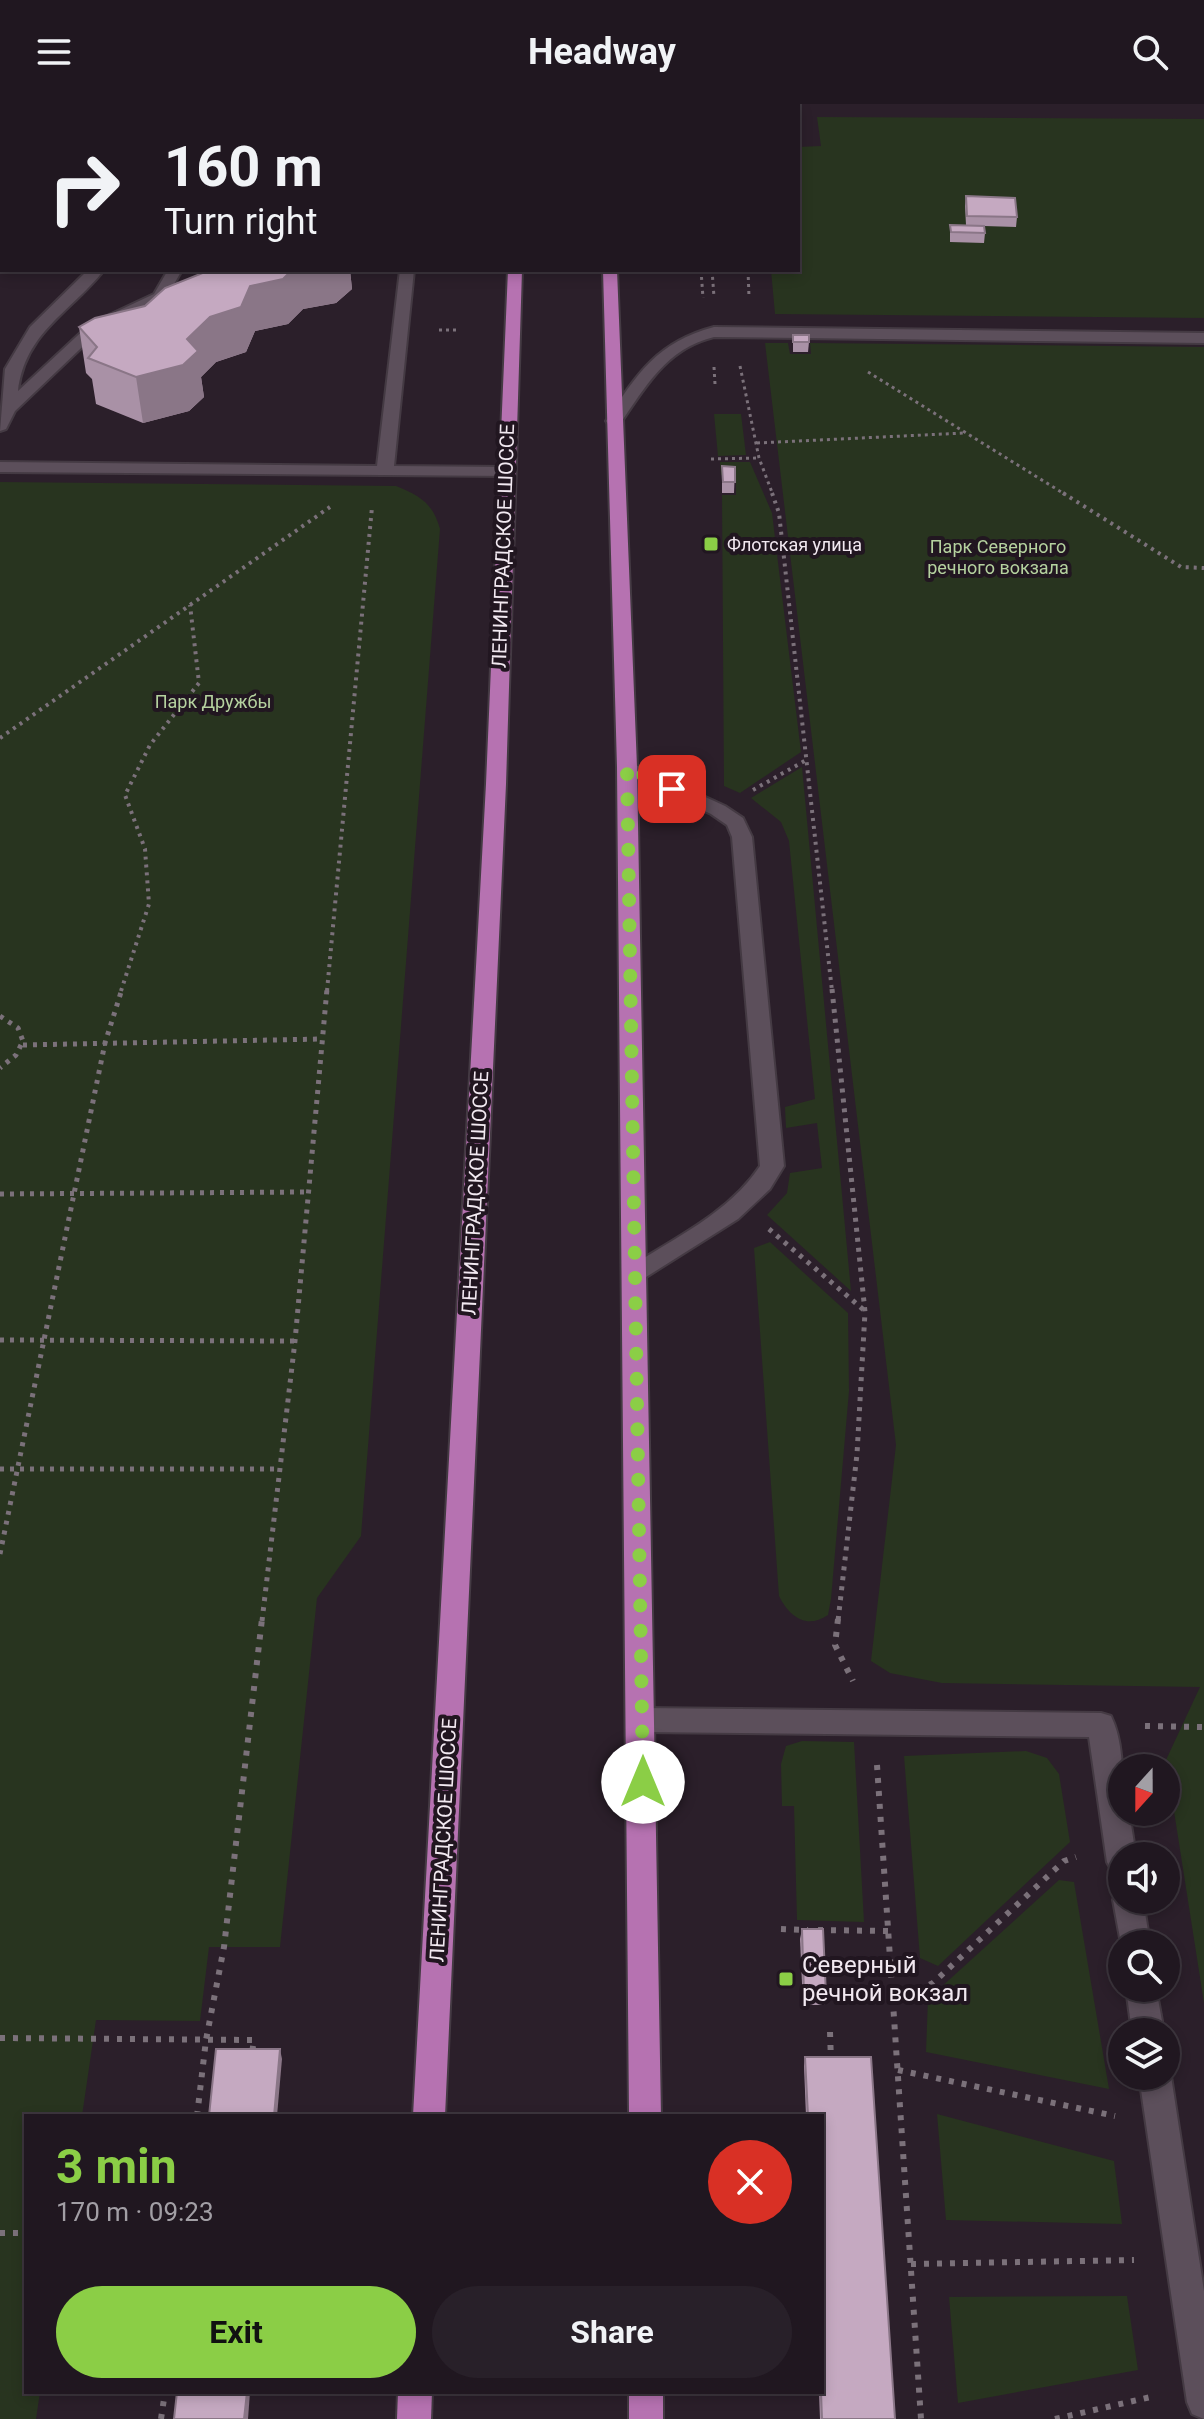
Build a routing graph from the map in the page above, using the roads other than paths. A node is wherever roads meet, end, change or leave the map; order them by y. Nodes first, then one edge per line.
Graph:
1 (95, 272) edge
2 (174, 272) edge
3 (407, 272) edge
4 (515, 272) edge
5 (610, 272) edge
6 (1204, 338) edge
7 (8, 409) junction
8 (614, 421) junction
9 (0, 426) edge
10 (0, 467) edge
11 (385, 471) junction
12 (505, 472) junction
13 (627, 767) junction
14 (635, 1275) junction
15 (642, 1720) junction
16 (1119, 1842) edge
17 (1157, 2090) edge
18 (429, 2114) edge
19 (645, 2114) edge
20 (415, 2394) edge
21 (646, 2394) edge
22 (1203, 2394) edge
23 (414, 2419) edge
24 (646, 2419) edge

1 - 7 street
2 - 7 street
3 - 11 street
4 - 12 main road, ЛЕНИНГРАДСКОЕ ШОССЕ
5 - 8 main road
6 - 8 street
7 - 9 street
8 - 13 main road
10 - 11 street
11 - 12 street
12 - 18 main road, ЛЕНИНГРАДСКОЕ ШОССЕ
13 - 14 main road
13 - 14 street
14 - 15 main road
15 - 16 street
15 - 19 main road
17 - 22 street
20 - 23 main road
21 - 24 main road

